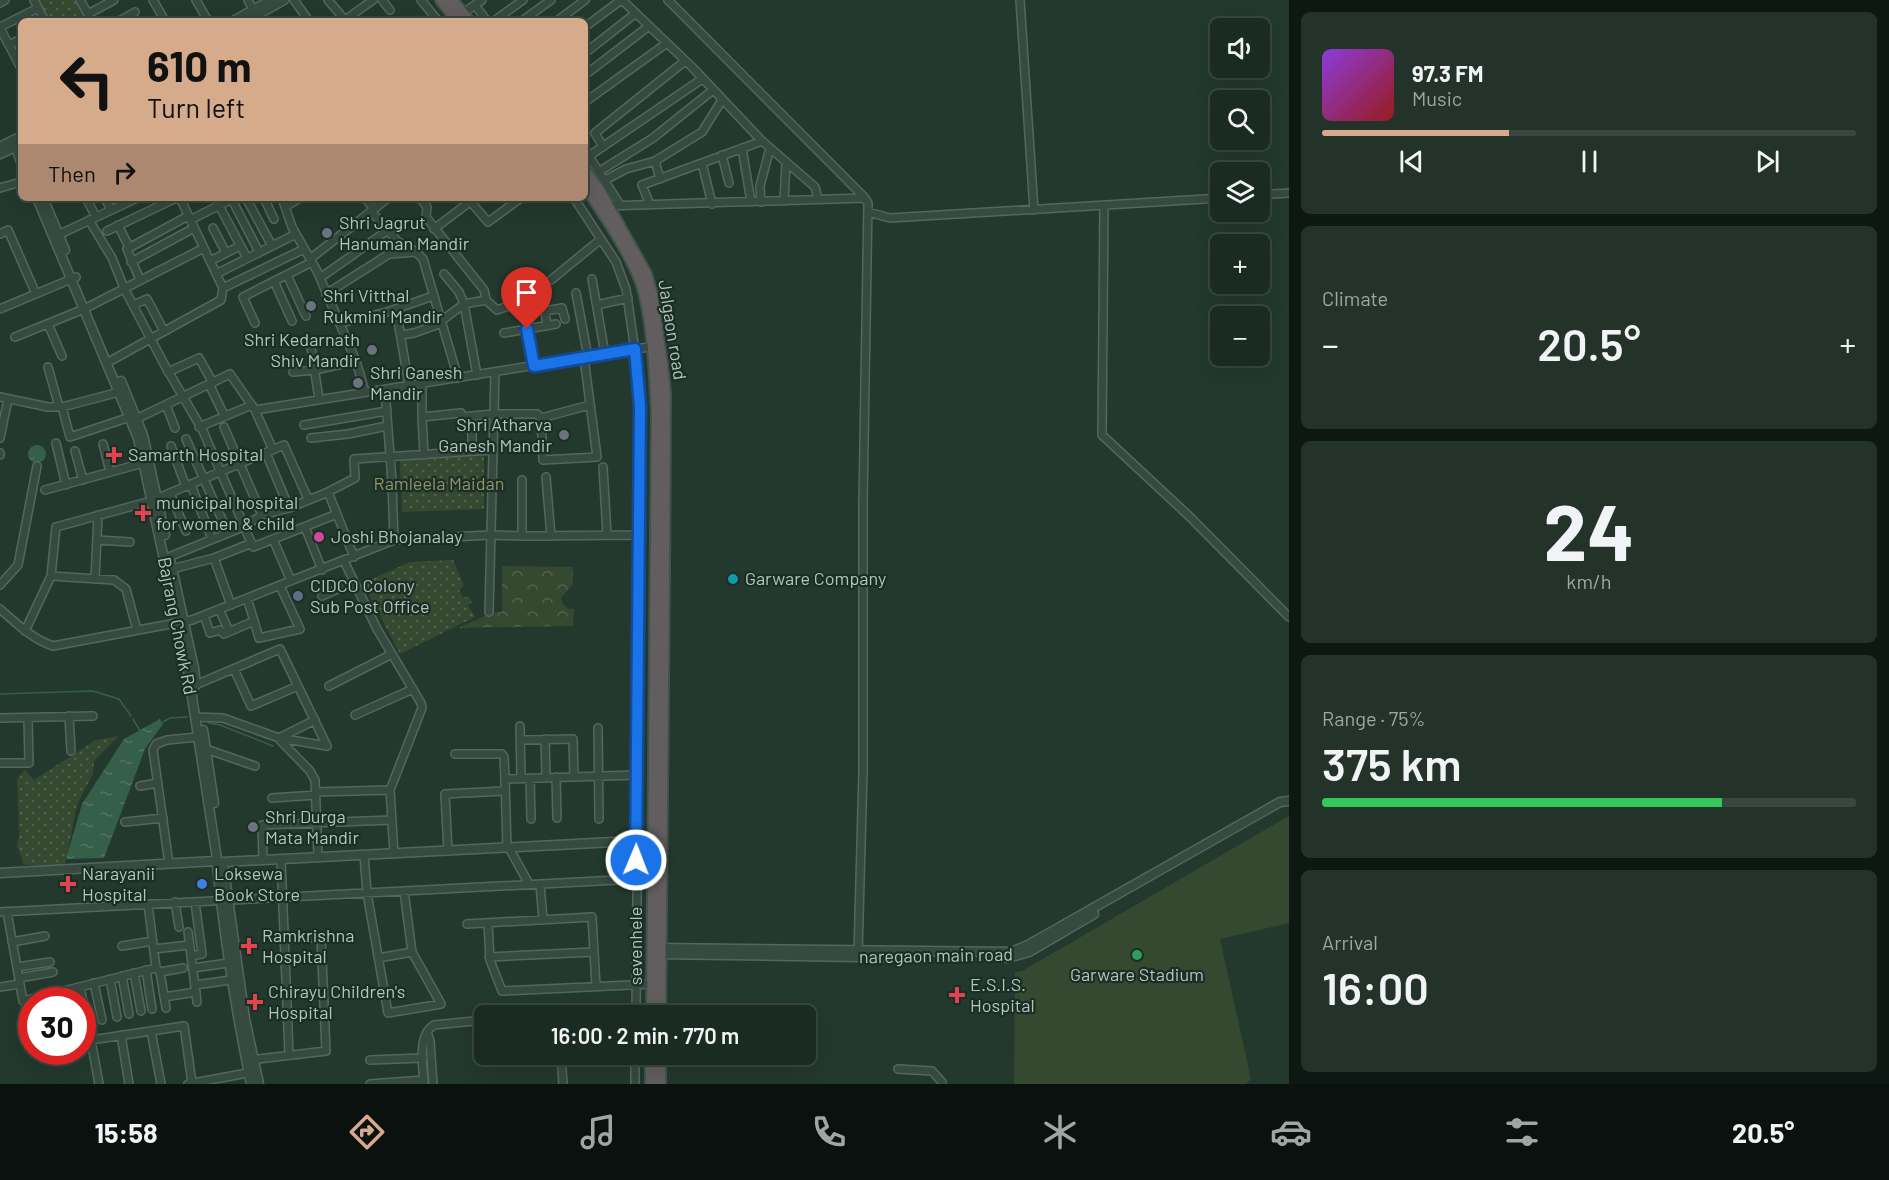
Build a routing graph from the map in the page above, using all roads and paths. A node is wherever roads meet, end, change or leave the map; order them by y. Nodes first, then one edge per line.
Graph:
1 (5, 0) edge
2 (34, 0) edge
3 (80, 0) edge
4 (114, 0) edge
5 (153, 0) edge
6 (196, 0) edge
7 (248, 0) edge
8 (271, 0) edge
9 (284, 0) edge
10 (294, 0) edge
11 (328, 0) edge
12 (373, 0) edge
13 (382, 0) edge
14 (421, 0) edge
15 (441, 0) edge
16 (452, 0) edge
17 (482, 0) edge
18 (523, 0) edge
19 (551, 0) edge
20 (585, 0) edge
21 (621, 0) edge
22 (668, 0) edge
23 (1020, 0) edge
24 (0, 3) edge
25 (475, 5) junction
26 (38, 8) junction
27 (253, 10) junction
28 (390, 10) dead end
29 (135, 12) dead end
30 (636, 14) junction
31 (43, 18) edge
32 (90, 18) edge
33 (124, 18) edge
34 (163, 18) edge
35 (206, 18) edge
36 (238, 18) edge
37 (251, 18) edge
38 (307, 18) edge
39 (343, 18) edge
40 (348, 18) edge
41 (436, 18) edge
42 (463, 18) edge
43 (485, 18) edge
44 (498, 18) edge
45 (526, 18) edge
46 (561, 18) edge
47 (588, 25) edge
48 (648, 26) junction
49 (0, 27) edge
50 (18, 40) edge
51 (667, 43) junction
52 (9, 45) junction
53 (588, 51) edge
54 (685, 61) junction
55 (18, 62) edge
56 (588, 73) edge
57 (702, 79) junction
58 (712, 90) junction
59 (588, 100) edge
60 (722, 100) junction
61 (762, 141) junction
62 (18, 142) edge
63 (18, 143) edge
64 (0, 147) edge
65 (603, 147) junction
66 (742, 148) junction
67 (770, 148) junction
68 (588, 153) edge
69 (0, 154) edge
70 (588, 154) edge
71 (722, 155) junction
72 (655, 161) junction
73 (702, 163) junction
74 (786, 163) junction
75 (600, 171) junction
76 (588, 175) edge
77 (660, 179) junction
78 (605, 180) junction
79 (18, 183) edge
80 (729, 183) dead end
81 (0, 188) edge
82 (588, 189) edge
83 (1289, 193) edge
84 (1270, 194) edge
85 (864, 198) junction
86 (818, 199) junction
87 (1210, 199) edge
88 (38, 201) edge
89 (44, 201) edge
90 (87, 201) edge
91 (106, 201) edge
92 (130, 201) edge
93 (171, 201) edge
94 (180, 201) edge
95 (216, 201) edge
96 (227, 201) edge
97 (234, 201) edge
98 (248, 201) edge
99 (265, 201) edge
100 (283, 201) edge
101 (295, 201) edge
102 (367, 201) edge
103 (384, 201) edge
104 (422, 201) edge
105 (471, 201) edge
106 (473, 201) edge
107 (517, 201) edge
108 (576, 201) edge
109 (784, 201) junction
110 (751, 202) junction
111 (761, 202) junction
112 (712, 204) junction
113 (620, 205) junction
114 (650, 205) junction
115 (219, 206) junction
116 (1104, 206) junction
117 (285, 207) junction
118 (604, 207) junction
119 (111, 210) junction
120 (373, 210) junction
121 (1034, 210) junction
122 (868, 212) junction
123 (189, 218) junction
124 (92, 219) junction
125 (274, 219) dead end
126 (118, 225) junction
127 (194, 228) junction
128 (213, 228) dead end
129 (434, 229) junction
130 (388, 230) junction
131 (107, 231) dead end
132 (0, 234) edge
133 (296, 234) junction
134 (56, 236) junction
135 (601, 239) junction
136 (240, 246) junction
137 (272, 246) junction
138 (129, 247) junction
139 (204, 248) junction
140 (304, 249) junction
141 (259, 252) junction
142 (416, 252) junction
143 (226, 253) junction
144 (247, 258) junction
145 (210, 261) junction
146 (311, 261) junction
147 (131, 262) junction
148 (216, 274) junction
149 (444, 274) dead end
150 (287, 275) junction
151 (74, 278) junction
152 (320, 279) junction
153 (592, 279) dead end
154 (140, 280) junction
155 (551, 280) dead end
156 (274, 281) junction
157 (124, 288) junction
158 (223, 288) junction
159 (576, 293) dead end
160 (36, 294) junction
161 (326, 294) junction
162 (433, 296) junction
163 (628, 298) junction
164 (486, 300) junction
165 (517, 303) dead end
166 (133, 304) junction
167 (464, 304) junction
168 (597, 305) junction
169 (86, 307) junction
170 (0, 309) edge
171 (396, 309) junction
172 (306, 316) dead end
173 (565, 319) dead end
174 (292, 321) dead end
175 (442, 322) junction
176 (255, 323) dead end
177 (339, 323) junction
178 (48, 324) junction
179 (556, 324) dead end
180 (547, 326) junction
181 (527, 329) junction
182 (164, 332) junction
183 (504, 333) dead end
184 (401, 335) junction
185 (15, 337) dead end
186 (151, 339) junction
187 (310, 341) dead end
188 (656, 345) junction
189 (635, 349) junction
190 (605, 354) junction
191 (62, 356) dead end
192 (586, 357) junction
193 (112, 360) junction
194 (356, 361) junction
195 (534, 366) junction
196 (48, 367) dead end
197 (315, 370) junction
198 (168, 372) junction
199 (294, 372) dead end
200 (495, 372) junction
201 (477, 375) junction
202 (458, 378) junction
203 (211, 383) junction
204 (422, 384) junction
205 (409, 386) junction
206 (385, 390) junction
207 (122, 391) junction
208 (365, 392) junction
209 (182, 397) junction
210 (4, 398) edge
211 (320, 399) junction
212 (166, 405) junction
213 (590, 405) junction
214 (60, 407) junction
215 (253, 407) junction
216 (387, 411) junction
217 (494, 414) junction
218 (224, 415) junction
219 (472, 416) junction
220 (422, 417) junction
221 (541, 418) junction
222 (133, 419) junction
223 (304, 425) dead end
224 (387, 426) junction
225 (199, 427) junction
226 (224, 427) dead end
227 (175, 428) dead end
228 (0, 438) edge
229 (311, 438) dead end
230 (186, 439) dead end
231 (56, 443) dead end
232 (103, 444) dead end
233 (171, 446) dead end
234 (492, 450) junction
235 (75, 451) dead end
236 (269, 452) junction
237 (472, 452) junction
238 (424, 454) junction
239 (390, 457) junction
240 (146, 462) junction
241 (239, 464) junction
242 (38, 465) dead end
243 (603, 467) dead end
244 (222, 471) junction
245 (110, 472) junction
246 (546, 477) dead end
247 (204, 479) junction
248 (83, 480) junction
249 (522, 480) dead end
250 (66, 484) junction
251 (188, 486) junction
252 (45, 490) dead end
253 (328, 492) junction
254 (170, 493) junction
255 (308, 499) junction
256 (154, 500) junction
257 (289, 508) junction
258 (337, 514) junction
259 (98, 515) junction
260 (262, 515) junction
261 (245, 525) junction
262 (305, 527) junction
263 (186, 531) dead end
264 (228, 532) junction
265 (490, 535) junction
266 (607, 535) junction
267 (640, 535) junction
268 (522, 536) junction
269 (551, 536) junction
270 (212, 539) junction
271 (273, 539) junction
272 (97, 540) junction
273 (394, 540) junction
274 (130, 542) dead end
275 (252, 543) junction
276 (354, 557) junction
277 (166, 558) junction
278 (214, 558) junction
279 (344, 561) junction
280 (172, 569) junction
281 (322, 570) junction
282 (51, 576) junction
283 (95, 579) junction
284 (291, 582) junction
285 (354, 582) junction
286 (0, 585) edge
287 (280, 586) junction
288 (322, 596) dead end
289 (247, 598) junction
290 (231, 605) junction
291 (0, 609) edge
292 (219, 609) junction
293 (489, 612) dead end
294 (204, 615) junction
295 (1289, 617) edge
296 (254, 621) junction
297 (180, 622) junction
298 (136, 630) junction
299 (25, 631) junction
300 (229, 631) junction
301 (392, 654) junction
302 (234, 669) junction
303 (193, 686) junction
304 (298, 686) junction
305 (329, 686) dead end
306 (413, 689) junction
307 (355, 715) dead end
308 (69, 716) junction
309 (93, 716) dead end
310 (198, 717) junction
311 (0, 718) edge
312 (28, 718) junction
313 (315, 720) junction
314 (520, 726) dead end
315 (598, 728) dead end
316 (198, 737) junction
317 (279, 738) junction
318 (545, 739) junction
319 (520, 740) junction
320 (206, 749) junction
321 (71, 751) dead end
322 (455, 754) dead end
323 (0, 763) edge
324 (255, 766) dead end
325 (637, 774) junction
326 (599, 776) junction
327 (546, 777) junction
328 (556, 777) junction
329 (574, 777) junction
330 (521, 778) junction
331 (530, 778) junction
332 (505, 779) junction
333 (158, 783) junction
334 (140, 786) dead end
335 (390, 790) junction
336 (505, 791) junction
337 (316, 794) junction
338 (272, 798) dead end
339 (1287, 801) edge
340 (162, 818) junction
341 (557, 818) dead end
342 (531, 819) dead end
343 (599, 819) dead end
344 (392, 820) junction
345 (125, 822) dead end
346 (318, 823) junction
347 (654, 840) junction
348 (636, 841) junction
349 (508, 848) junction
350 (448, 851) junction
351 (394, 854) junction
352 (364, 855) junction
353 (318, 857) junction
354 (281, 859) junction
355 (262, 860) junction
356 (220, 861) junction
357 (169, 864) junction
358 (0, 873) edge
359 (636, 879) junction
360 (529, 884) junction
361 (540, 884) junction
362 (404, 891) junction
363 (368, 893) junction
364 (282, 897) junction
365 (224, 900) junction
366 (175, 902) junction
367 (195, 902) junction
368 (148, 904) junction
369 (3, 912) edge
370 (543, 920) junction
371 (488, 923) junction
372 (467, 924) dead end
373 (179, 927) dead end
374 (188, 932) dead end
375 (45, 936) dead end
376 (284, 939) junction
377 (12, 942) junction
378 (153, 945) junction
379 (189, 945) junction
380 (122, 946) dead end
381 (656, 951) junction
382 (412, 952) junction
383 (594, 952) junction
384 (858, 954) junction
385 (191, 956) junction
386 (489, 957) junction
387 (378, 958) junction
388 (50, 962) dead end
389 (228, 963) junction
390 (17, 967) junction
391 (183, 968) dead end
392 (193, 968) junction
393 (146, 970) junction
394 (158, 970) junction
395 (53, 972) dead end
396 (134, 973) junction
397 (122, 976) junction
398 (110, 979) junction
399 (231, 980) junction
400 (20, 981) junction
401 (94, 983) junction
402 (636, 984) junction
403 (652, 984) junction
404 (596, 986) junction
405 (0, 987) edge
406 (21, 987) edge
407 (80, 987) edge
408 (195, 988) junction
409 (164, 997) junction
410 (197, 1002) dead end
411 (636, 1005) edge
412 (652, 1005) edge
413 (659, 1005) edge
414 (166, 1008) dead end
415 (152, 1010) dead end
416 (141, 1011) dead end
417 (129, 1014) dead end
418 (117, 1017) dead end
419 (102, 1020) dead end
420 (474, 1021) edge
421 (151, 1031) junction
422 (427, 1032) junction
423 (121, 1035) junction
424 (289, 1054) junction
425 (423, 1058) junction
426 (250, 1060) junction
427 (370, 1060) dead end
428 (562, 1065) edge
429 (635, 1065) edge
430 (651, 1065) edge
431 (660, 1065) edge
432 (898, 1069) dead end
433 (252, 1072) junction
434 (213, 1082) edge
435 (424, 1082) edge
436 (942, 1082) dead end
437 (99, 1084) edge
438 (129, 1084) edge
439 (161, 1084) edge
440 (190, 1084) edge
441 (251, 1084) edge
442 (259, 1084) edge
443 (370, 1084) edge
444 (433, 1084) edge
445 (563, 1084) edge
446 (635, 1084) edge
447 (651, 1084) edge
448 (660, 1084) edge

1 - 24 street
2 - 26 street
3 - 32 street
4 - 32 street
5 - 34 street
6 - 35 street
7 - 27 street
8 - 27 street
9 - 37 street
10 - 38 street
11 - 39 street
12 - 40 street
13 - 28 street
14 - 41 street
15 - 42 highway
16 - 42 highway
17 - 25 street
18 - 44 street
19 - 45 street
20 - 46 street
21 - 30 street
21 - 47 street
22 - 85 street
23 - 121 street
25 - 42 street
25 - 43 street
26 - 31 street
26 - 49 street
27 - 36 street
29 - 33 street
30 - 48 street
30 - 53 street
48 - 51 street
48 - 56 street
49 - 52 street
50 - 52 street
51 - 54 street
51 - 59 street
52 - 55 street
54 - 57 street
54 - 65 street
57 - 58 street
57 - 65 street
58 - 60 street
58 - 75 street
60 - 61 street
60 - 72 street
61 - 66 street
61 - 67 street
62 - 64 street
63 - 69 street
65 - 68 street
66 - 71 street
66 - 110 street
67 - 74 street
67 - 111 street
70 - 75 street
71 - 73 street
71 - 80 street
72 - 77 street
72 - 78 street
73 - 77 street
73 - 112 street
74 - 86 street
74 - 109 street
75 - 78 street
76 - 118 highway, Jalgaon road
77 - 114 street
78 - 113 street
79 - 81 street
82 - 118 highway, Jalgaon road
83 - 84 street
85 - 86 street
85 - 122 street
86 - 109 street
87 - 116 street
88 - 134 street, Bajrang Chowk Rd
89 - 134 street, Bajrang Chowk Rd
90 - 124 street
91 - 119 street
92 - 119 street
93 - 126 street
94 - 123 street
95 - 115 street
96 - 115 street
97 - 141 street
98 - 137 street
99 - 125 street
100 - 117 street
101 - 117 street
102 - 120 street
103 - 120 street
104 - 129 street
105 - 129 street
106 - 107 street
108 - 135 street, sevenhele
109 - 111 street
110 - 111 street
110 - 112 street
112 - 114 street
113 - 114 street
113 - 118 street
115 - 123 street
115 - 136 street
116 - 121 street
116 - 295 street
117 - 133 street
118 - 188 highway, Jalgaon road
119 - 124 street
120 - 130 street
120 - 146 street
121 - 122 street
122 - 384 street
123 - 127 street
123 - 138 street
124 - 134 street
124 - 157 street
126 - 131 street
126 - 138 street
127 - 139 street
127 - 147 street
128 - 143 street
129 - 164 street
130 - 142 street
130 - 152 street
132 - 160 street
133 - 137 street
133 - 140 street
134 - 151 street, Bajrang Chowk Rd
135 - 155 street
135 - 163 street, sevenhele
136 - 143 street
136 - 144 street
137 - 141 street
138 - 147 street
139 - 145 street
139 - 154 street
140 - 146 street
140 - 158 street
141 - 144 street
142 - 161 street
142 - 162 street
143 - 145 street
144 - 148 street
145 - 148 street
146 - 150 street
146 - 152 street
147 - 154 street
148 - 158 street
149 - 167 street
150 - 156 street
150 - 172 street
151 - 160 street
151 - 169 street, Bajrang Chowk Rd
152 - 161 street
153 - 168 street
154 - 157 street
156 - 174 street
156 - 176 street
157 - 166 street
157 - 169 street
158 - 182 street
159 - 192 street
160 - 170 street
161 - 177 street
162 - 171 street
162 - 175 street
163 - 168 street
163 - 189 street, sevenhele
164 - 165 street
164 - 167 street
166 - 182 street
166 - 186 street
167 - 175 street
167 - 201 street
168 - 190 street
169 - 178 street
169 - 193 street, Bajrang Chowk Rd
169 - 207 street, Bajrang Chowk Rd
171 - 177 street
171 - 184 street
173 - 180 street
175 - 184 street
175 - 202 street
177 - 194 street
178 - 185 street
178 - 191 street
179 - 180 street
180 - 181 street
181 - 183 street
181 - 195 street
182 - 186 street
184 - 205 street
186 - 193 street
186 - 198 street
187 - 197 street
188 - 189 street
188 - 347 highway, Jalgaon road
188 - 381 highway, Jalgaon road
189 - 190 street
189 - 267 street, sevenhele
190 - 192 street
192 - 195 street
192 - 213 street
193 - 207 street, Bajrang Chowk Rd
194 - 197 street
194 - 208 street
195 - 200 street
196 - 214 street
197 - 199 street
197 - 211 street
198 - 203 street
198 - 209 street
200 - 201 street
200 - 217 street
201 - 202 street
202 - 204 street
203 - 209 street
203 - 215 street
203 - 218 street
204 - 205 street
204 - 220 street
205 - 206 street
206 - 208 street
206 - 216 street
207 - 214 street
207 - 222 street, Bajrang Chowk Rd
208 - 211 street
209 - 212 street
209 - 225 street
210 - 214 street
210 - 228 street
211 - 215 street
212 - 222 street
212 - 227 street
213 - 221 street
213 - 221 street
214 - 222 street
215 - 218 street
215 - 236 street
216 - 223 street
216 - 224 street
217 - 219 street
217 - 221 street
217 - 234 street
218 - 225 street
219 - 220 street
219 - 237 street
220 - 238 street
222 - 240 street, Bajrang Chowk Rd
224 - 229 street
224 - 239 street
225 - 244 street
226 - 241 street
230 - 247 street
231 - 250 street
232 - 245 street
233 - 251 street
234 - 237 street
234 - 265 street
235 - 248 street
236 - 241 street
236 - 255 street
236 - 257 street
237 - 238 street
238 - 239 street
239 - 253 street
239 - 273 street
240 - 245 street
240 - 256 street, Bajrang Chowk Rd
241 - 244 street
241 - 260 street
242 - 286 street
243 - 266 street
244 - 247 street
244 - 261 street
245 - 248 street
246 - 269 street
247 - 251 street
247 - 264 street
248 - 250 street
249 - 268 street
250 - 252 street
251 - 254 street
251 - 270 street
253 - 255 street
253 - 258 street
254 - 256 street
254 - 263 street
255 - 257 street
256 - 259 street
256 - 277 street, Bajrang Chowk Rd
257 - 260 street
258 - 262 street
258 - 276 street
259 - 272 street
259 - 282 street
260 - 261 street
261 - 264 street
261 - 275 street
262 - 271 street
262 - 281 street
264 - 270 street
265 - 268 street
265 - 273 street
265 - 293 street
266 - 267 street
266 - 269 street
267 - 325 street, sevenhele
268 - 269 street
270 - 277 street
271 - 275 street
271 - 284 street
272 - 274 street
272 - 283 street
273 - 276 street
275 - 278 street
276 - 279 street
277 - 280 street, Bajrang Chowk Rd
277 - 297 street, Bajrang Chowk Rd
278 - 280 street
278 - 290 street
279 - 281 street
279 - 285 street
280 - 297 street, Bajrang Chowk Rd
281 - 284 street
282 - 283 street
282 - 299 street
283 - 298 street
284 - 287 street
285 - 288 street
285 - 301 street
287 - 289 street
287 - 296 street
289 - 290 street
289 - 296 street
290 - 292 street
291 - 299 street
292 - 294 street
292 - 300 street
294 - 297 street
294 - 300 street
296 - 300 street
297 - 298 street
297 - 303 street, Bajrang Chowk Rd
298 - 299 street
301 - 305 street
301 - 306 street
302 - 303 street
302 - 304 street
302 - 304 street
303 - 310 street, Bajrang Chowk Rd
304 - 313 street
306 - 307 street
306 - 335 street
308 - 309 street
308 - 312 street
308 - 321 street
310 - 316 street, Bajrang Chowk Rd
310 - 317 street
310 - 320 street, Bajrang Chowk Rd
311 - 312 street
312 - 323 street
313 - 317 street
313 - 317 street
314 - 319 street
315 - 326 street
316 - 333 street
316 - 356 street, Bajrang Chowk Rd
317 - 337 street
318 - 319 street
318 - 327 street
318 - 329 street
319 - 330 street
320 - 324 street
320 - 356 street, Bajrang Chowk Rd
322 - 332 street
325 - 326 street
325 - 348 street, sevenhele
326 - 329 street
326 - 343 street
327 - 328 street
327 - 331 street
328 - 329 street
328 - 341 street
330 - 331 street
330 - 332 street
331 - 342 street
332 - 336 street
333 - 334 street
333 - 340 street
335 - 337 street
335 - 344 street
336 - 349 street
336 - 350 street
337 - 338 street
337 - 346 street
339 - 384 street, naregaon main road
340 - 345 street
340 - 357 street
344 - 346 street
344 - 351 street
346 - 353 street
346 - 355 street
347 - 348 street
347 - 381 highway, Jalgaon road
348 - 349 street
348 - 359 street, sevenhele
349 - 350 street
349 - 360 street
350 - 351 street
351 - 352 street
352 - 353 street
352 - 363 street
353 - 354 street
354 - 355 street
354 - 364 street
355 - 356 street
356 - 357 street
356 - 365 street
357 - 358 street
359 - 361 street
359 - 402 street, sevenhele
360 - 361 street
360 - 362 street
361 - 370 street
362 - 363 street
362 - 382 street
363 - 364 street
363 - 387 street
364 - 365 street
364 - 376 street
365 - 367 street
365 - 389 street
365 - 426 street
366 - 367 street
366 - 368 street
366 - 373 street
367 - 385 street
368 - 369 street
368 - 378 street
369 - 377 street
370 - 371 street
370 - 383 street
371 - 372 street
371 - 386 street
374 - 379 street
375 - 377 street
376 - 424 street
376 - 424 street
377 - 390 street
378 - 379 street
378 - 380 street
378 - 394 street
379 - 385 street
381 - 384 street, naregaon main road
381 - 403 highway, Jalgaon road
381 - 413 highway, Jalgaon road
382 - 387 street
382 - 387 street
383 - 386 street
383 - 404 street
385 - 392 street
386 - 404 street
388 - 390 street
389 - 392 street
389 - 399 street
390 - 400 street
391 - 394 street
392 - 408 street
393 - 394 street
393 - 396 street
393 - 415 street
394 - 409 street
395 - 400 street
396 - 397 street
396 - 416 street
397 - 398 street
397 - 417 street
398 - 401 street
398 - 418 street
399 - 408 street
399 - 426 street
400 - 405 street
400 - 406 street
401 - 407 street
401 - 419 street
402 - 403 street
402 - 404 street
402 - 411 street, sevenhele
403 - 412 highway, Jalgaon road
408 - 409 street
408 - 410 street
409 - 414 street
420 - 422 street
421 - 423 street
421 - 439 street
421 - 440 street
422 - 425 street
422 - 444 street
423 - 437 street
423 - 438 street
424 - 426 street
425 - 427 street
425 - 435 street
426 - 433 street
428 - 445 street
429 - 446 street
430 - 447 highway
431 - 448 highway
432 - 436 street
433 - 434 street
433 - 441 street
433 - 442 street
434 - 440 street
435 - 443 street

